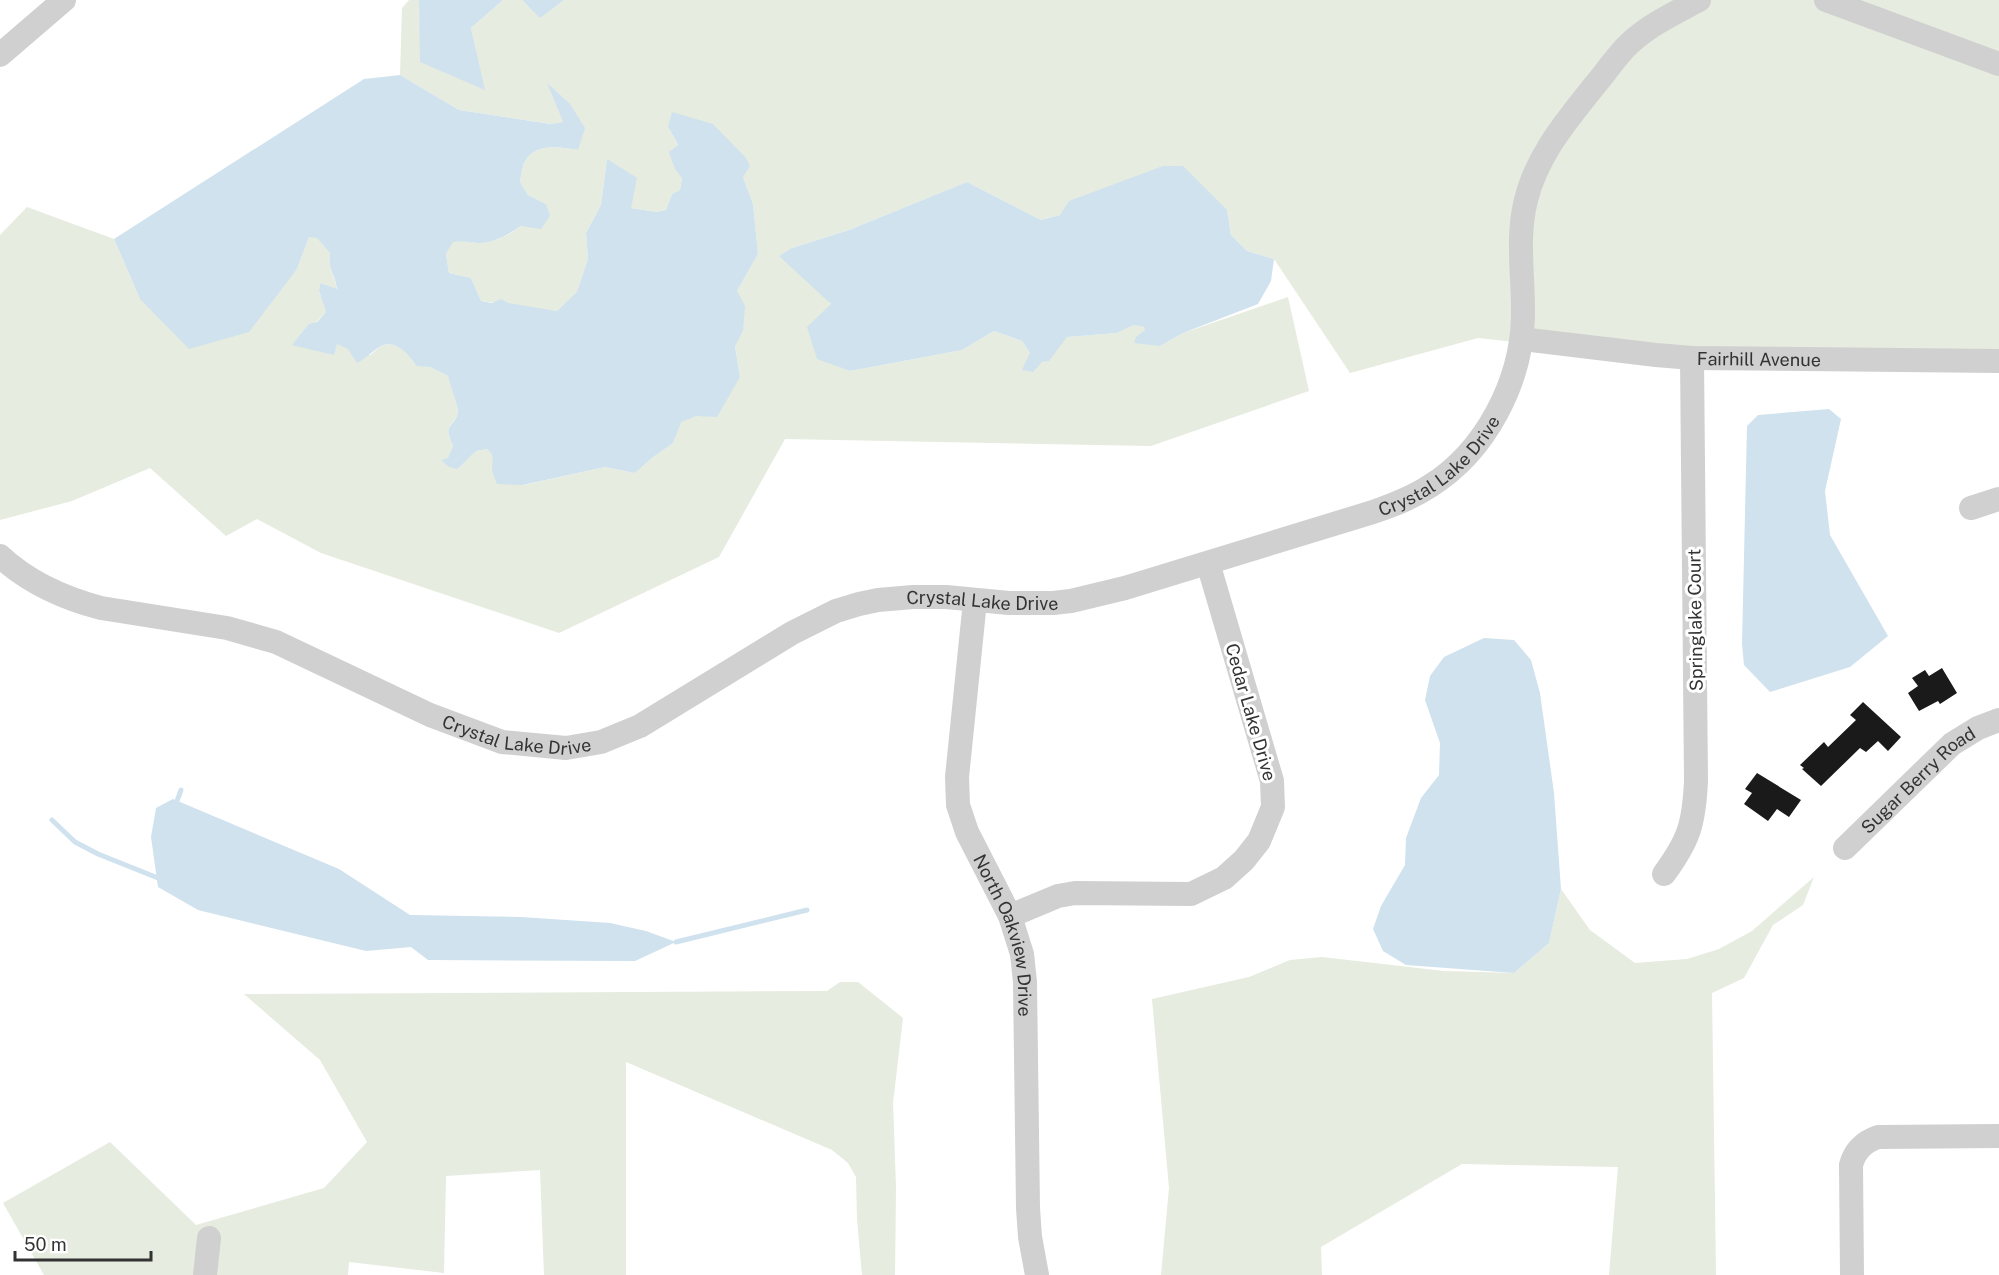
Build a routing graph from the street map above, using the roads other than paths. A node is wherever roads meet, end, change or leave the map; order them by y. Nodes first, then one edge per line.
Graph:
1 (64, 0) edge
2 (1699, 0) edge
3 (1826, 0) edge
4 (0, 55) edge
5 (1999, 64) edge
6 (1522, 339) junction
7 (1692, 358) junction
8 (1999, 361) edge
9 (1999, 500) edge
10 (1971, 508) dead end
11 (0, 556) edge
12 (1208, 562) junction
13 (975, 601) junction
14 (1999, 720) edge
15 (1845, 848) dead end
16 (1664, 874) dead end
17 (1010, 916) junction
18 (1999, 1136) edge
19 (209, 1238) dead end
20 (205, 1275) edge
21 (1037, 1275) edge
22 (1852, 1275) edge

1 - 4 street
2 - 6 street, Crystal Lake Drive
3 - 5 street
6 - 7 street, Fairhill Avenue
6 - 12 street, Crystal Lake Drive
7 - 8 street, Fairhill Avenue
7 - 16 street, Springlake Court
9 - 10 street
11 - 13 street, Crystal Lake Drive
12 - 13 street, Crystal Lake Drive
12 - 17 street, Cedar Lake Drive
13 - 17 street, North Oakview Drive
14 - 15 street, Sugar Berry Road
17 - 21 street, North Oakview Drive
18 - 22 street
19 - 20 street

